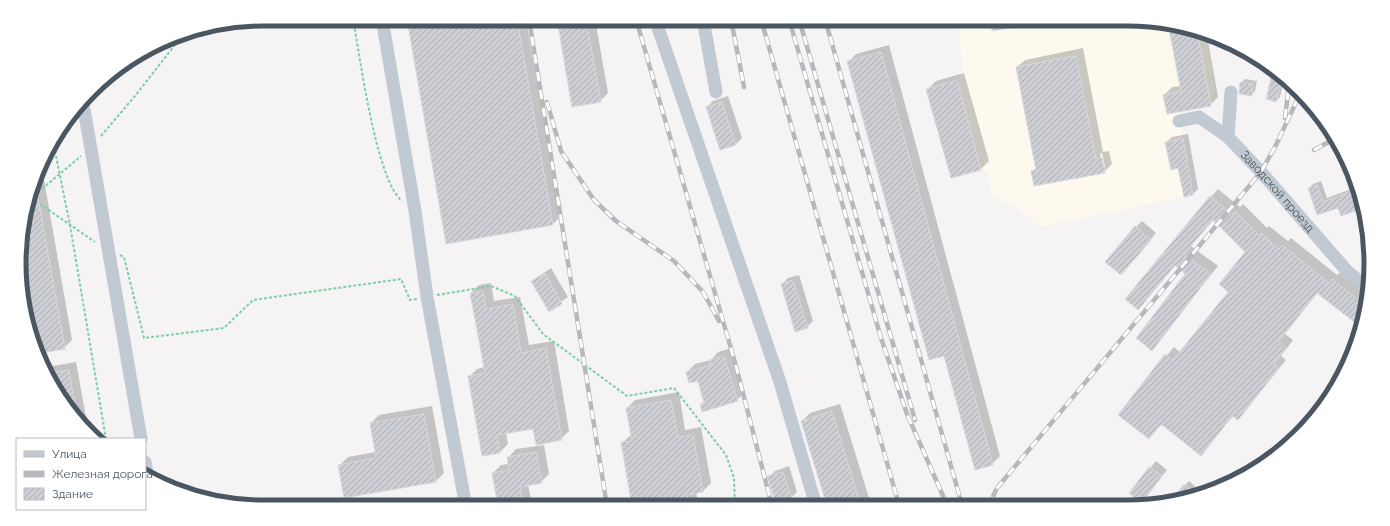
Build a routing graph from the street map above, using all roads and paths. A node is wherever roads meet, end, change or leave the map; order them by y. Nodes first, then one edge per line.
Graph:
1 (355, 26) edge
2 (383, 26) edge
3 (658, 26) edge
4 (704, 26) edge
5 (177, 42) edge
6 (716, 92) dead end
7 (1231, 92) dead end
8 (84, 108) edge
9 (1179, 121) dead end
10 (1228, 137) junction
11 (90, 147) junction
12 (55, 151) dead end
13 (58, 175) junction
14 (42, 189) dead end
15 (40, 204) dead end
16 (415, 211) junction
17 (70, 226) junction
18 (109, 252) junction
19 (1363, 284) edge
20 (427, 297) junction
21 (106, 438) edge
22 (141, 438) edge
23 (465, 500) edge
24 (735, 500) edge
25 (814, 500) edge

1 - 16 path
2 - 16 street
3 - 25 street
4 - 6 street
5 - 11 path
7 - 10 street
8 - 11 street
9 - 10 street, Заводской проезд
10 - 19 street, Заводской проезд
11 - 13 path
11 - 18 street
12 - 13 path
13 - 14 path
13 - 17 path
15 - 17 path
16 - 20 street
17 - 18 path
17 - 21 path
18 - 20 path
18 - 22 street
20 - 23 street
20 - 24 path

